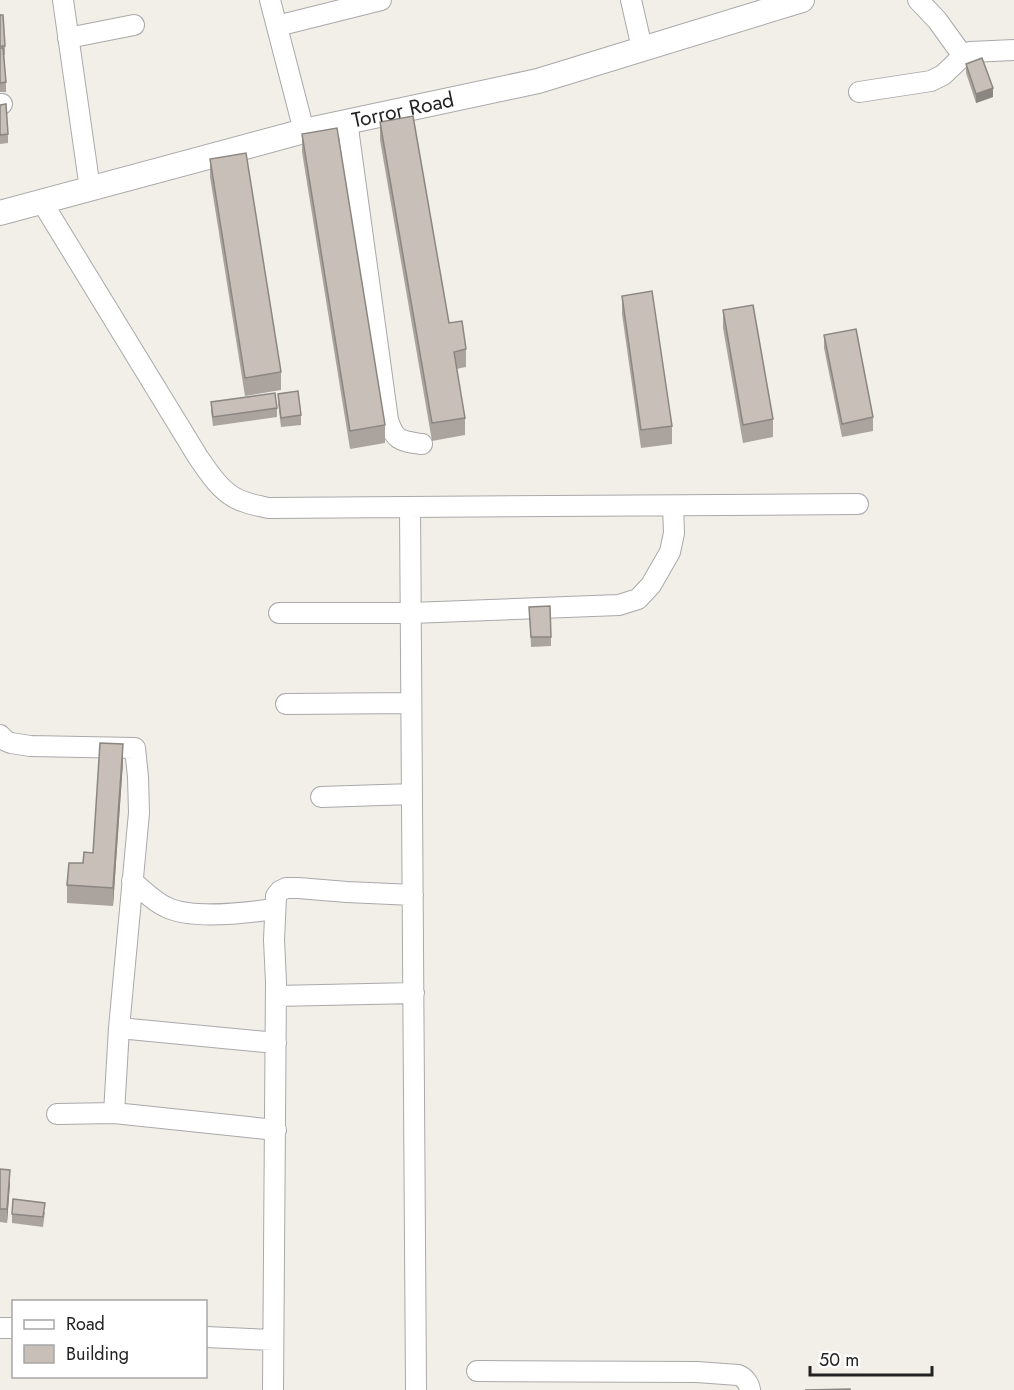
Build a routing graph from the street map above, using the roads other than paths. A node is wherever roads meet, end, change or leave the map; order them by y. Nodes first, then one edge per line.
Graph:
1 (63, 0) edge
2 (270, 0) edge
3 (381, 0) edge
4 (631, 0) edge
5 (801, 0) edge
6 (918, 0) edge
7 (134, 25) dead end
8 (276, 26) junction
9 (68, 38) junction
10 (642, 48) junction
11 (1014, 50) edge
12 (963, 56) junction
13 (859, 92) dead end
14 (347, 121) junction
15 (304, 131) junction
16 (90, 189) junction
17 (42, 202) junction
18 (0, 213) edge
19 (422, 444) dead end
20 (858, 504) dead end
21 (673, 506) junction
22 (410, 507) junction
23 (279, 613) dead end
24 (411, 613) junction
25 (411, 703) junction
26 (286, 704) dead end
27 (0, 735) edge
28 (412, 794) junction
29 (321, 797) dead end
30 (132, 881) junction
31 (413, 895) junction
32 (274, 909) junction
33 (414, 993) junction
34 (276, 996) junction
35 (119, 1028) junction
36 (276, 1043) junction
37 (114, 1113) junction
38 (57, 1114) dead end
39 (276, 1130) junction
40 (207, 1337) edge
41 (273, 1340) junction
42 (477, 1371) dead end
43 (273, 1390) edge
44 (416, 1390) edge
45 (750, 1390) edge

1 - 9 street
2 - 8 street
3 - 8 street
4 - 10 street
5 - 10 street, Torror Road
6 - 12 street
7 - 9 street
8 - 15 street
9 - 16 street
10 - 14 street, Torror Road
11 - 12 street
12 - 13 street
14 - 15 street, Torror Road
14 - 19 street
15 - 16 street, Torror Road
16 - 17 street, Torror Road
17 - 18 street, Torror Road
17 - 22 street
20 - 21 street
21 - 22 street
21 - 24 street
22 - 24 street
23 - 24 street
24 - 25 street
25 - 26 street
25 - 28 street
27 - 30 street
28 - 29 street
28 - 31 street
30 - 32 street
30 - 35 street
31 - 32 street
31 - 33 street
32 - 34 street
33 - 34 street
33 - 44 street
34 - 36 street
35 - 36 street
35 - 37 street
36 - 39 street
37 - 38 street
37 - 39 street
39 - 41 street
40 - 41 street
41 - 43 street
42 - 45 street

